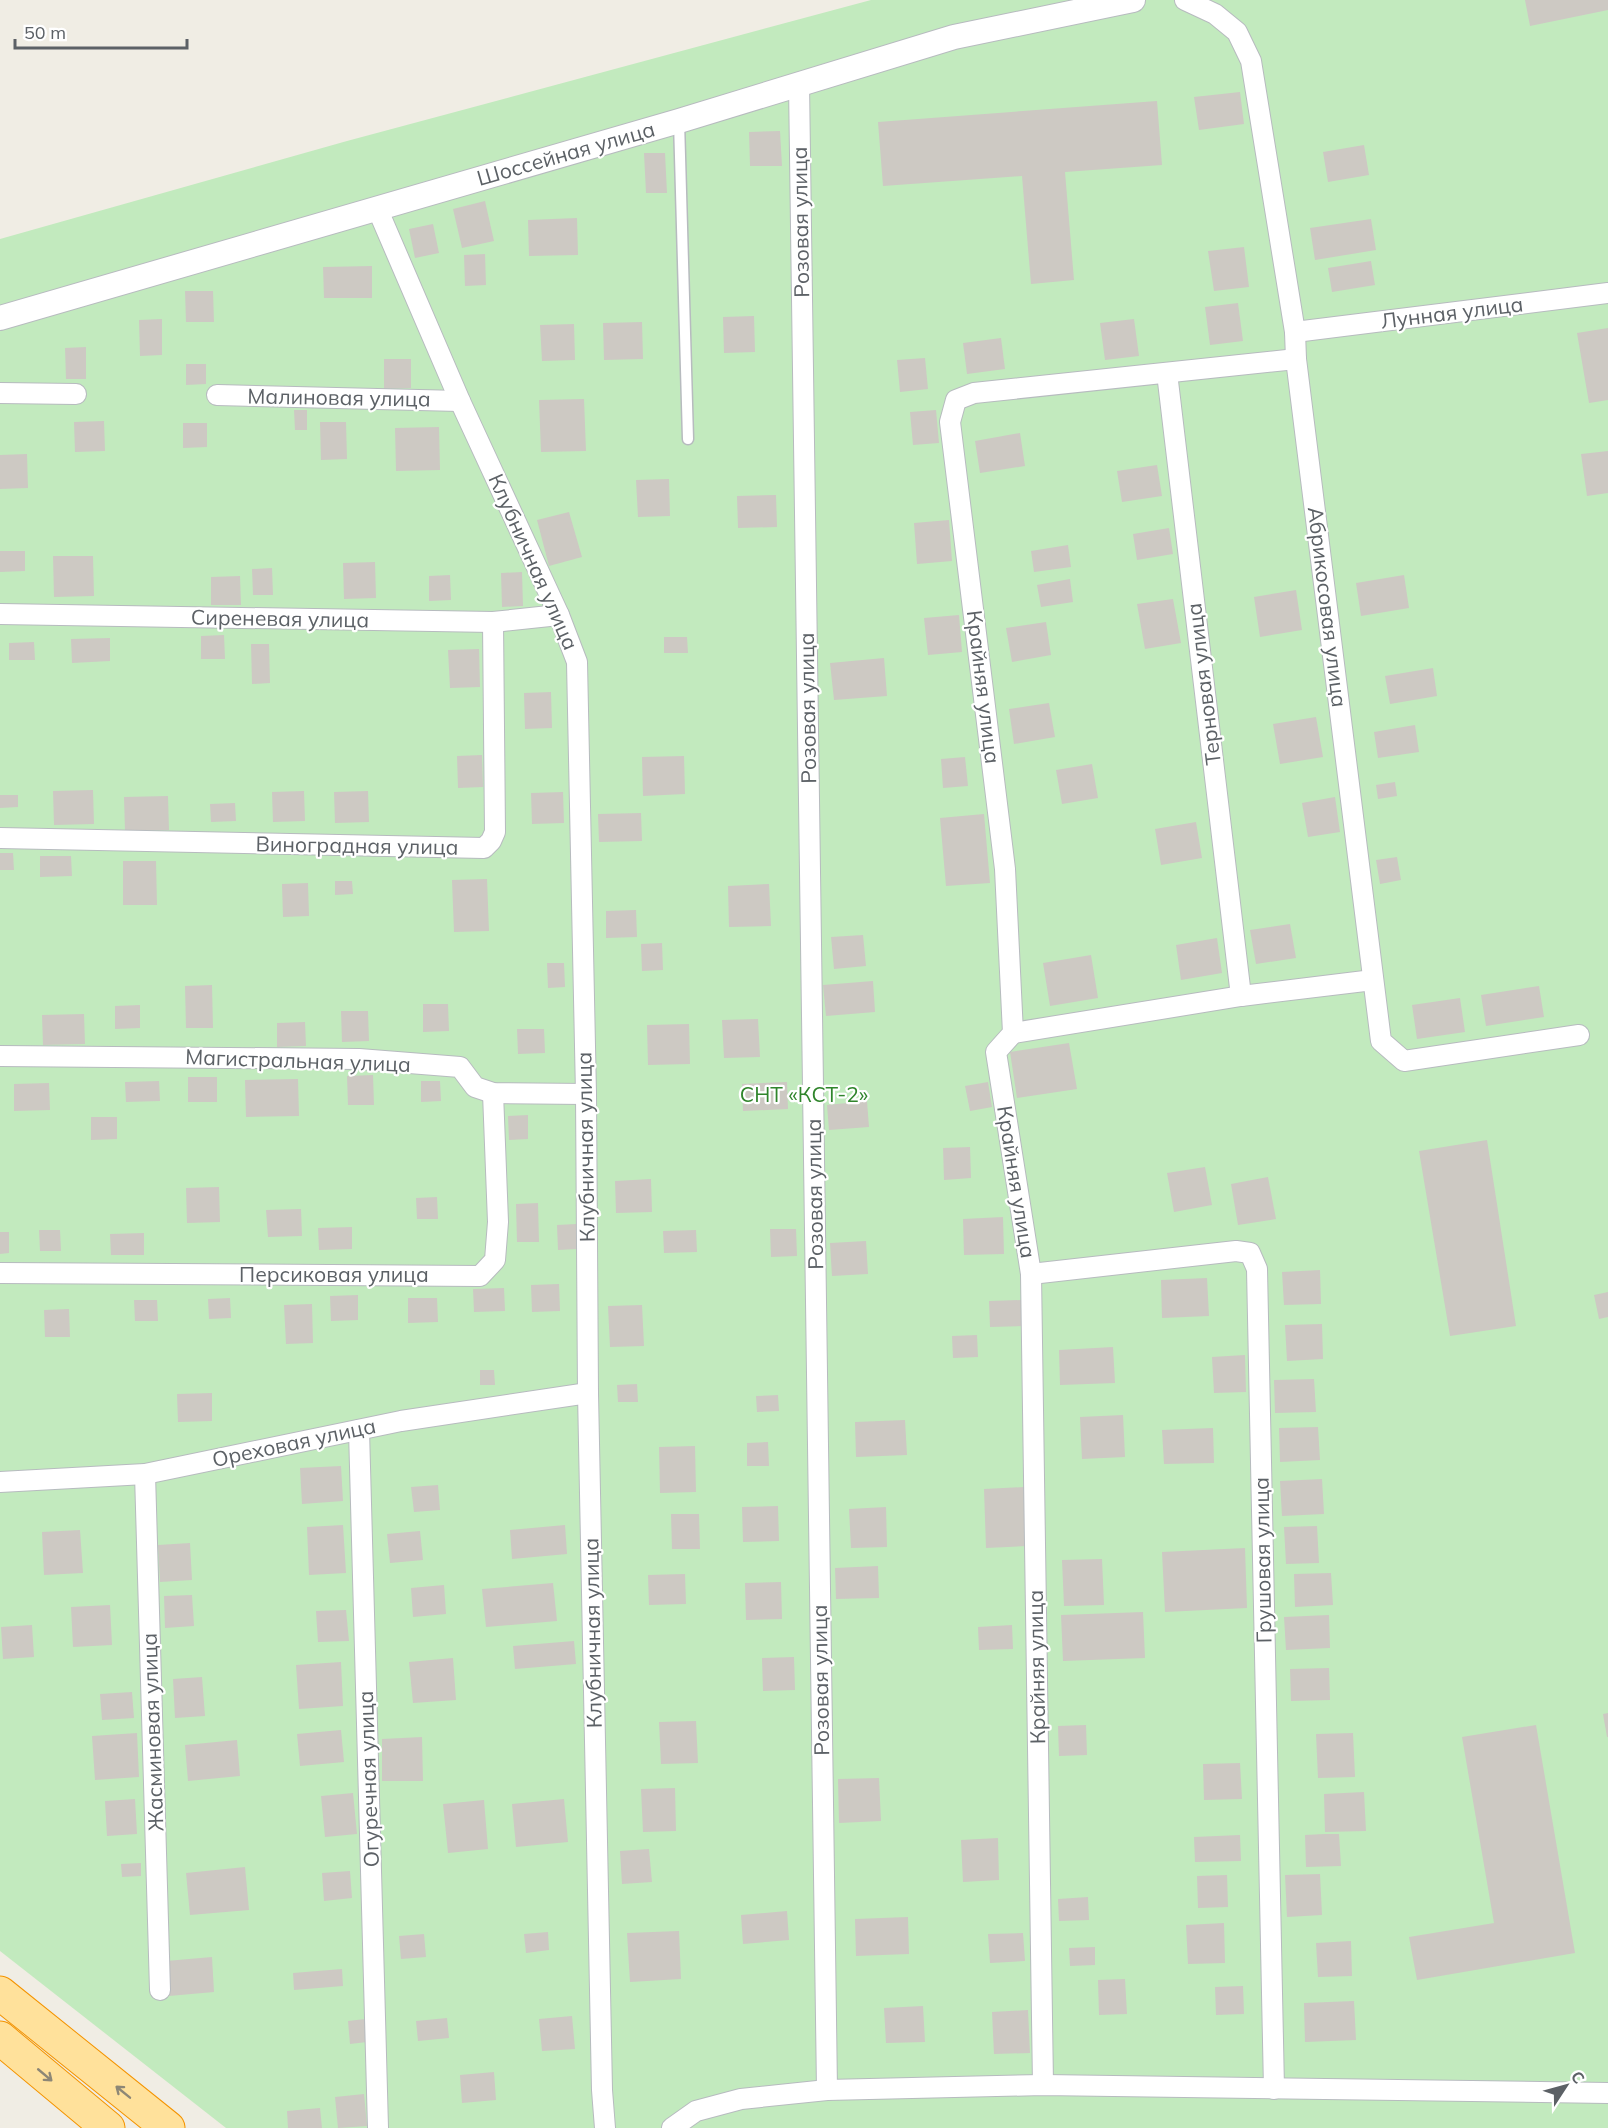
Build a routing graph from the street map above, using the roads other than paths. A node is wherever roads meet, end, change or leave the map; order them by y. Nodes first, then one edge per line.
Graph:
1 (1133, 0) edge
2 (1185, 0) edge
3 (800, 83) junction
4 (679, 121) junction
5 (377, 208) junction
6 (1608, 293) edge
7 (0, 318) edge
8 (1295, 332) junction
9 (1296, 359) junction
10 (1167, 373) junction
11 (0, 393) edge
12 (76, 394) dead end
13 (217, 395) dead end
14 (460, 401) junction
15 (688, 439) dead end
16 (0, 614) edge
17 (559, 615) junction
18 (493, 622) junction
19 (0, 838) edge
20 (1373, 980) junction
21 (1241, 996) junction
22 (1013, 1033) junction
23 (1579, 1035) dead end
24 (0, 1056) edge
25 (494, 1094) junction
26 (586, 1094) junction
27 (0, 1273) edge
28 (1031, 1274) junction
29 (588, 1394) junction
30 (359, 1430) junction
31 (145, 1474) junction
32 (0, 1482) edge
33 (160, 1989) dead end
34 (0, 1994) edge
35 (0, 2038) edge
36 (1043, 2085) junction
37 (1275, 2089) junction
38 (827, 2090) junction
39 (1608, 2093) edge
40 (108, 2128) edge
41 (168, 2128) edge
42 (378, 2128) edge
43 (606, 2128) edge
44 (672, 2128) edge

1 - 3 street, Шоссейная улица
2 - 8 street, Абрикосовая улица
3 - 4 street, Шоссейная улица
3 - 38 street, Розовая улица
4 - 5 street, Шоссейная улица
4 - 15 lane
5 - 7 street, Шоссейная улица
5 - 14 street, Клубничная улица
6 - 8 street, Лунная улица
8 - 9 street, Абрикосовая улица
9 - 10 street
9 - 20 street, Абрикосовая улица
10 - 21 street, Терновая улица
10 - 22 street, Крайняя улица
11 - 12 street
13 - 14 street, Малиновая улица
14 - 17 street, Клубничная улица
16 - 18 street, Сиреневая улица
17 - 18 street, Сиреневая улица
17 - 26 street, Клубничная улица
18 - 19 street, Виноградная улица
20 - 21 street
20 - 23 street, Абрикосовая улица
21 - 22 street
22 - 28 street, Крайняя улица
24 - 25 street, Магистральная улица
25 - 26 street
25 - 27 street, Персиковая улица
26 - 29 street, Клубничная улица
28 - 36 street, Крайняя улица
28 - 37 street, Грушовая улица
29 - 30 street, Ореховая улица
29 - 43 street, Клубничная улица
30 - 31 street, Ореховая улица
30 - 42 street, Огуречная улица
31 - 32 street, Ореховая улица
31 - 33 street, Жасминовая улица
41 -> 34 highway
35 -> 40 highway
36 - 37 street
36 - 38 street
37 - 39 street
38 - 44 street

